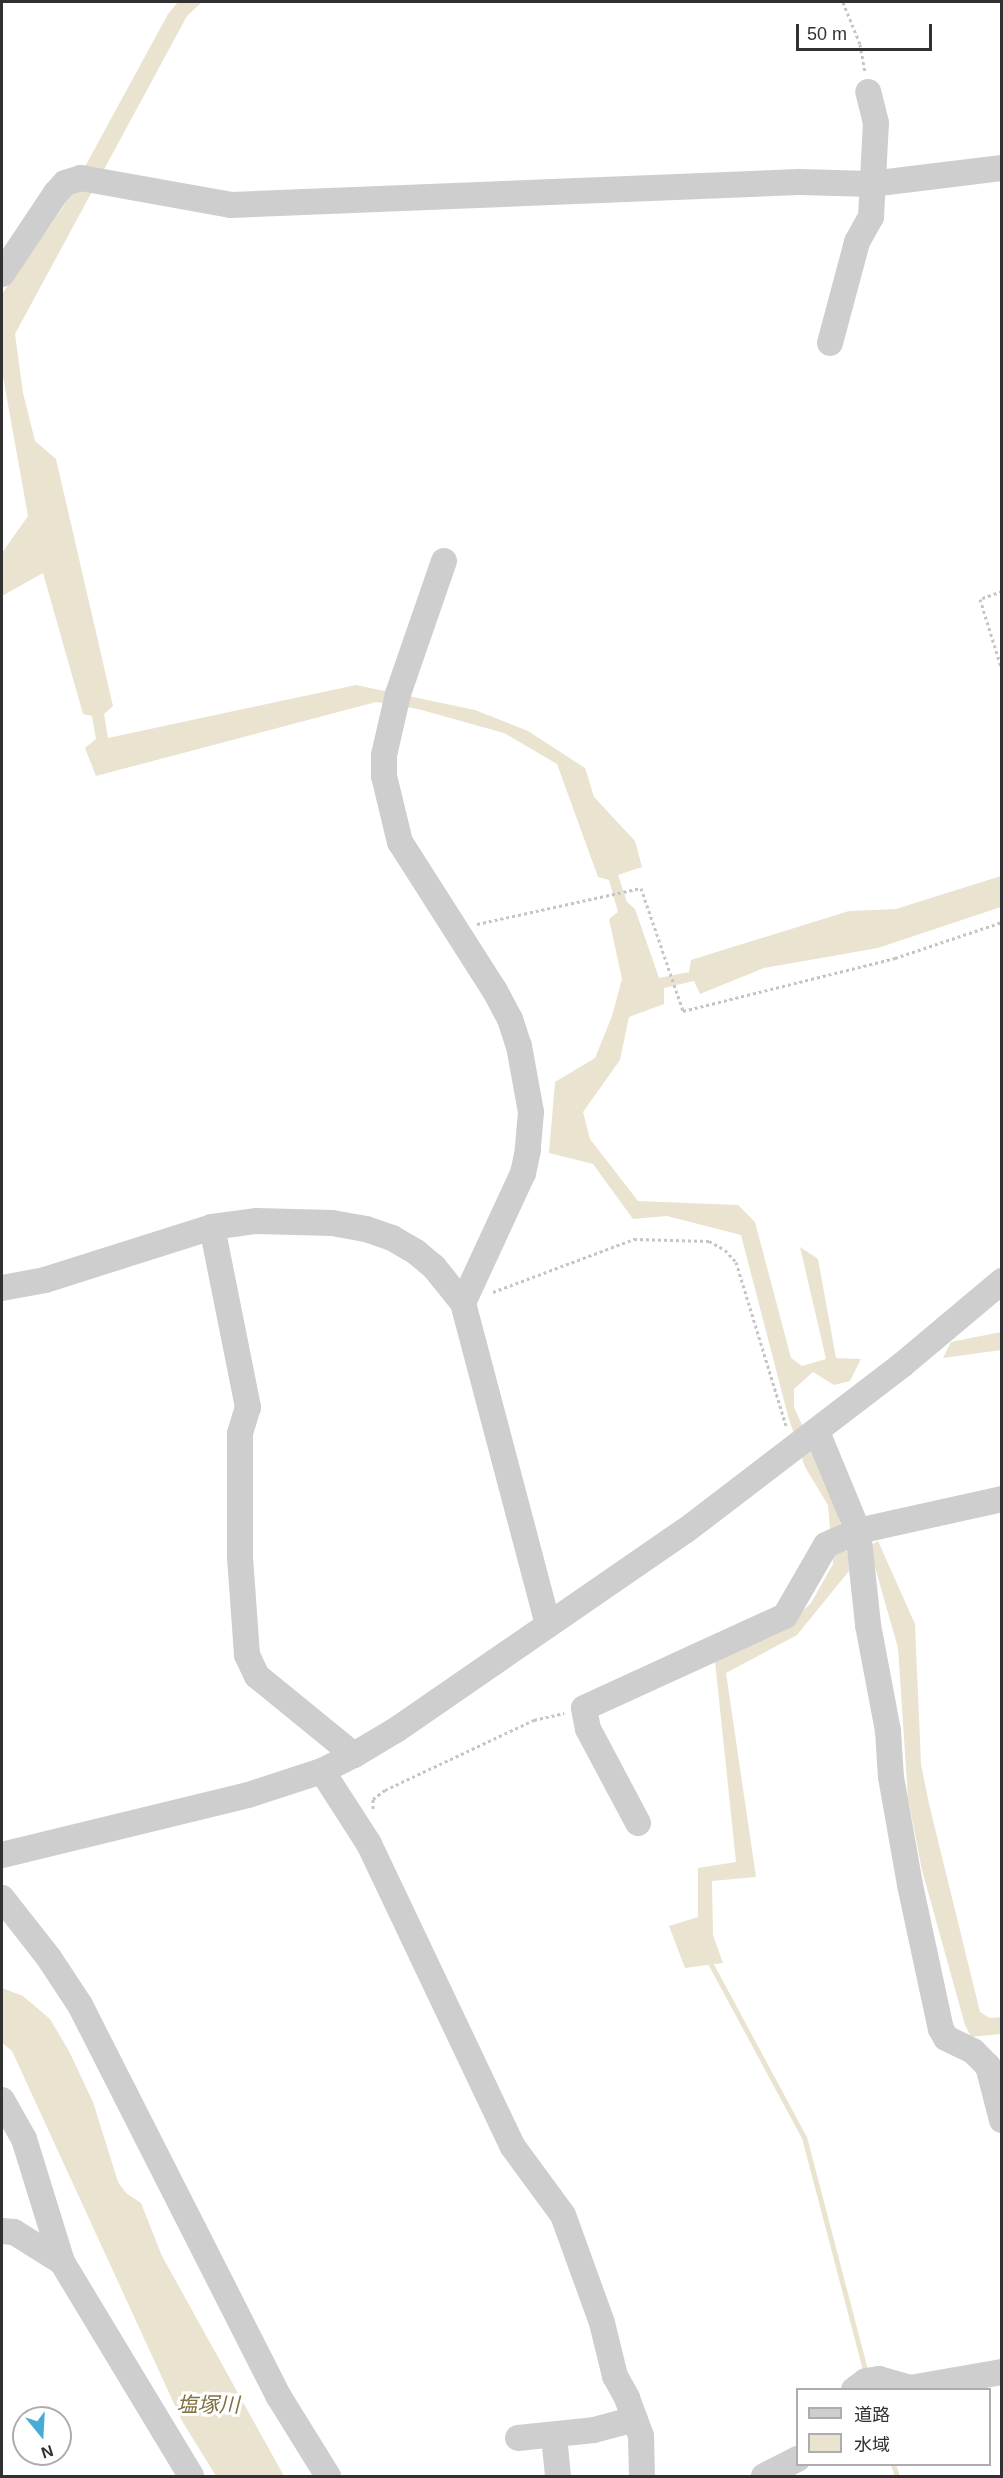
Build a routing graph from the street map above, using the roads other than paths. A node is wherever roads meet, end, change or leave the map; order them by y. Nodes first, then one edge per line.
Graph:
1 (868, 92) road end
2 (1002, 168) edge
3 (871, 184) junction
4 (2, 274) edge
5 (830, 343) dead end
6 (444, 561) dead end
7 (212, 1227) junction
8 (1002, 1281) edge
9 (2, 1288) edge
10 (463, 1302) junction
11 (817, 1432) junction
12 (1002, 1499) edge
13 (858, 1532) junction
14 (548, 1625) junction
15 (354, 1755) junction
16 (322, 1770) junction
17 (638, 1823) dead end
18 (2, 1855) edge
19 (2, 1898) edge
20 (2, 2100) edge
21 (1002, 2120) edge
22 (2, 2231) edge
23 (62, 2262) junction
24 (1002, 2372) edge
25 (857, 2388) edge
26 (910, 2388) edge
27 (910, 2388) edge
28 (635, 2419) junction
29 (554, 2436) junction
30 (518, 2438) dead end
31 (796, 2459) edge
32 (191, 2476) edge
33 (328, 2476) edge
34 (558, 2476) edge
35 (642, 2476) edge
36 (764, 2476) edge

1 - 3 street
2 - 3 street
3 - 4 street
3 - 5 street
6 - 10 street
7 - 9 street
7 - 10 street
7 - 15 street
8 - 11 street
10 - 14 street
11 - 13 street
11 - 14 street
12 - 13 street
13 - 17 street
13 - 21 street
14 - 15 street
15 - 16 street
16 - 18 street
16 - 28 street
19 - 33 street
20 - 23 street
22 - 23 street
23 - 32 street
24 - 27 street
25 - 26 street
28 - 29 street
28 - 35 street
29 - 30 street
29 - 34 street
31 - 36 street

